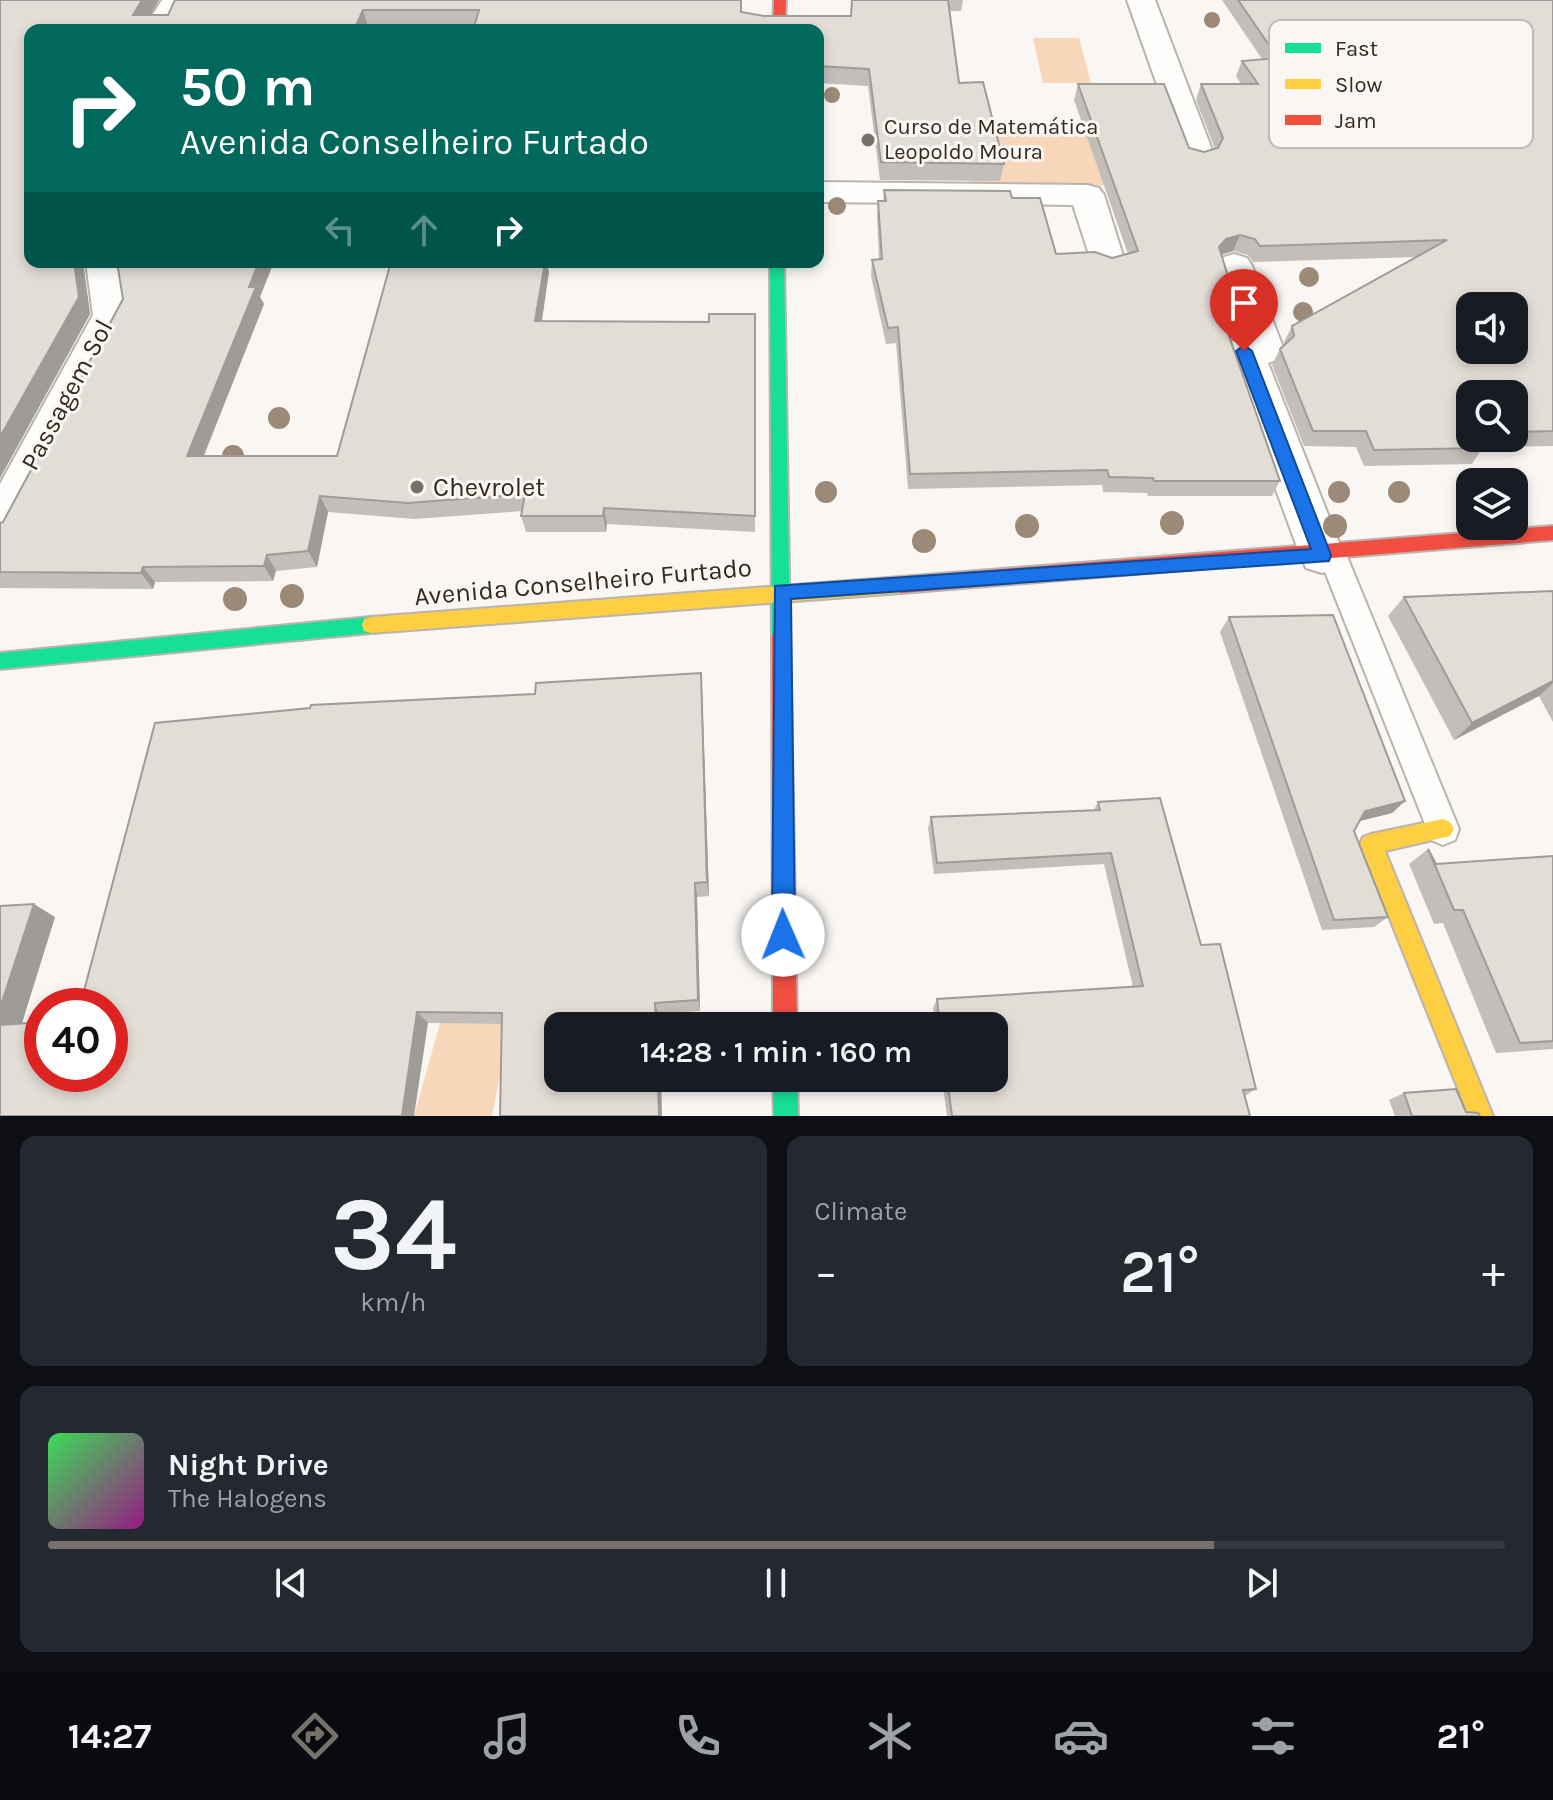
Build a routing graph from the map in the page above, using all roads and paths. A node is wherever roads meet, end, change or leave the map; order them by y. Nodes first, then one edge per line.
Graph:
1 (176, 0) edge
2 (780, 0) edge
3 (1141, 0) edge
4 (162, 24) edge
5 (779, 24) edge
6 (1198, 155) edge
7 (824, 192) edge
8 (1106, 259) edge
9 (1234, 266) dead end
10 (105, 268) edge
11 (777, 268) edge
12 (0, 524) edge
13 (1553, 533) edge
14 (1327, 555) junction
15 (781, 592) junction
16 (0, 661) edge
17 (1443, 829) joint
18 (785, 1012) edge
19 (785, 1092) edge
20 (786, 1116) edge
21 (1481, 1116) edge

1 - 4 street
2 - 5 main road
3 - 6 street
7 - 8 street
9 - 14 street
10 - 12 street, Passagem Sol
11 - 15 main road
13 - 14 main road, Avenida Conselheiro Furtado
14 - 15 main road, Avenida Conselheiro Furtado
14 - 17 lane
15 - 16 main road, Avenida Conselheiro Furtado
15 - 18 main road
17 - 21 main road
19 - 20 main road

